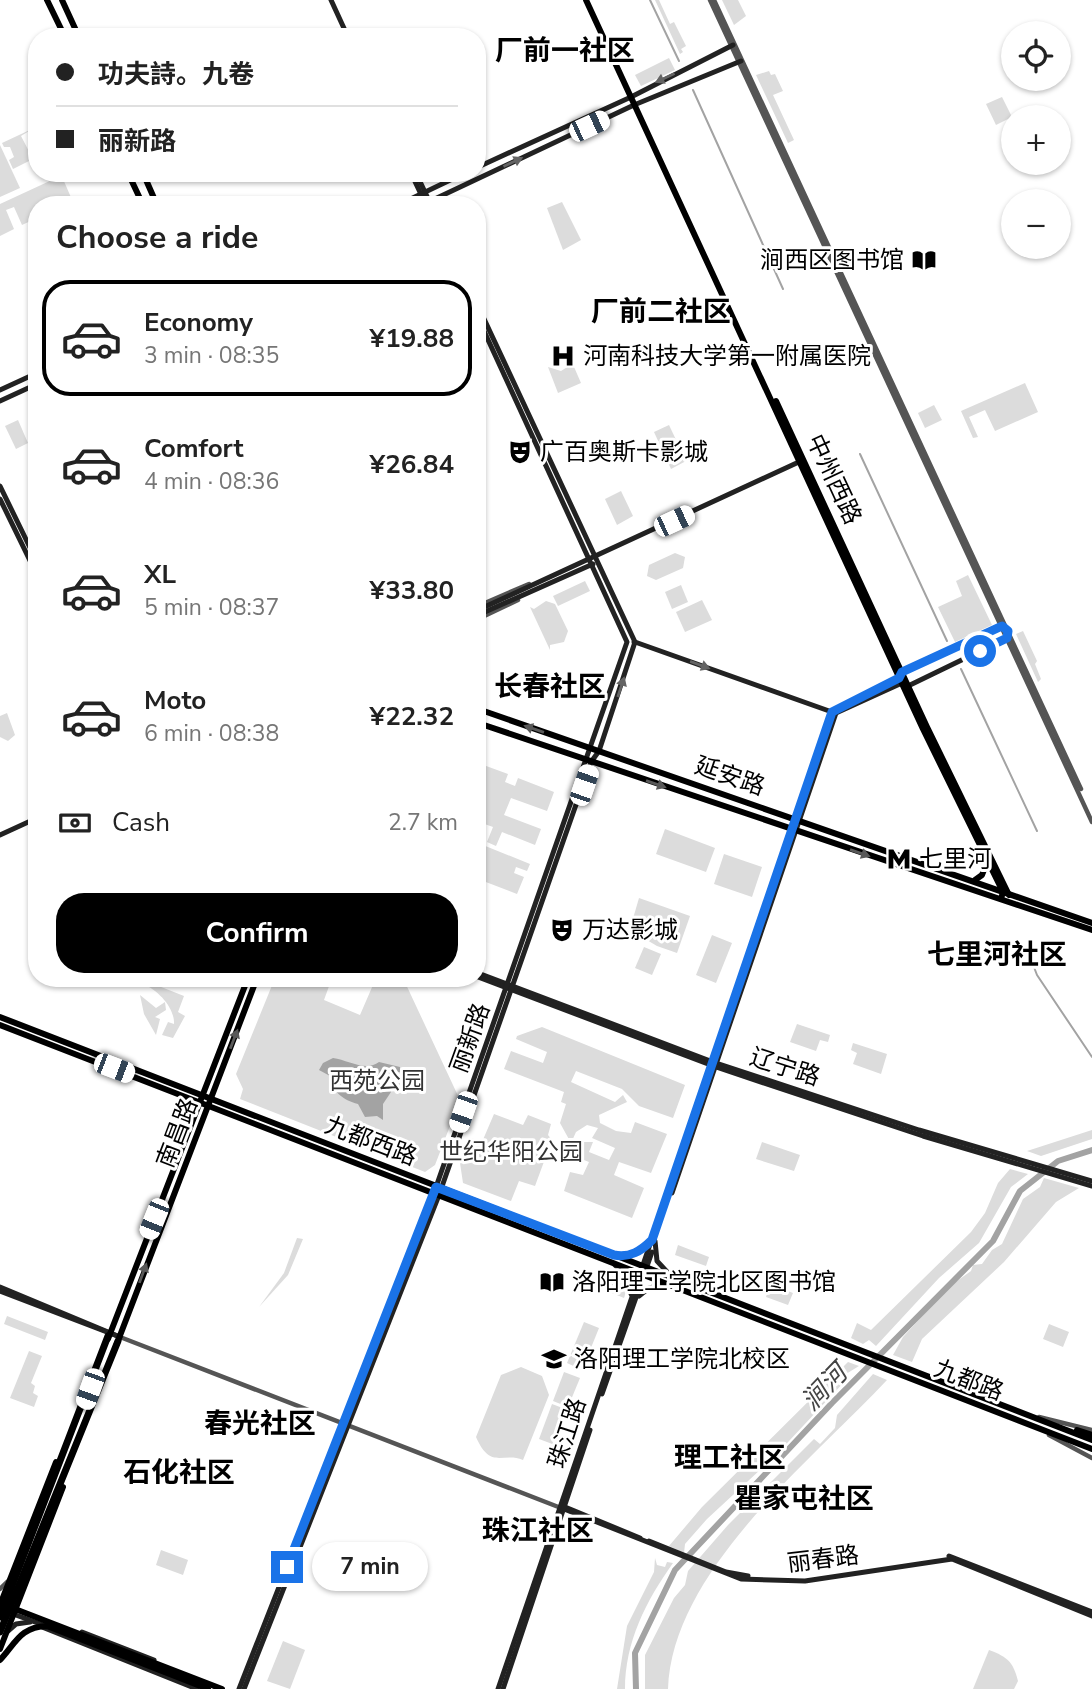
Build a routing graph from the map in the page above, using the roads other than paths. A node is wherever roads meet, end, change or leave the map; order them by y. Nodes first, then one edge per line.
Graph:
1 (47, 0) edge
2 (62, 0) edge
3 (333, 0) edge
4 (587, 0) edge
5 (712, 0) edge
6 (61, 28) edge
7 (75, 28) edge
8 (346, 28) edge
9 (732, 46) junction
10 (739, 61) junction
11 (632, 95) junction
12 (636, 105) junction
13 (486, 163) edge
14 (486, 176) edge
15 (418, 182) edge
16 (446, 182) edge
17 (473, 182) edge
18 (423, 193) junction
19 (417, 196) edge
20 (424, 196) edge
21 (444, 196) edge
22 (486, 323) edge
23 (486, 335) edge
24 (28, 377) edge
25 (28, 388) edge
26 (0, 390) edge
27 (0, 401) edge
28 (802, 460) junction
29 (0, 486) edge
30 (0, 499) edge
31 (28, 544) edge
32 (28, 557) edge
33 (589, 558) junction
34 (597, 558) junction
35 (592, 565) junction
36 (486, 608) edge
37 (486, 610) edge
38 (1002, 626) junction
39 (1008, 635) junction
40 (627, 642) junction
41 (635, 642) junction
42 (903, 680) junction
43 (486, 712) edge
44 (834, 713) junction
45 (486, 726) edge
46 (590, 748) junction
47 (599, 751) junction
48 (589, 762) junction
49 (1092, 815) edge
50 (797, 820) junction
51 (28, 822) edge
52 (1092, 822) edge
53 (794, 830) junction
54 (0, 835) edge
55 (987, 862) junction
56 (975, 880) junction
57 (1005, 896) junction
58 (1092, 923) edge
59 (1092, 930) edge
60 (486, 978) edge
61 (245, 987) edge
62 (254, 987) edge
63 (510, 987) junction
64 (0, 1017) edge
65 (0, 1025) edge
66 (715, 1065) junction
67 (201, 1099) junction
68 (210, 1102) junction
69 (1091, 1183) edge
70 (437, 1191) junction
71 (154, 1219) junction
72 (162, 1223) junction
73 (654, 1241) junction
74 (612, 1257) junction
75 (644, 1270) junction
76 (674, 1281) junction
77 (0, 1289) edge
78 (634, 1298) junction
79 (109, 1334) junction
80 (119, 1339) junction
81 (855, 1352) junction
82 (897, 1369) junction
83 (83, 1415) junction
84 (345, 1424) junction
85 (1029, 1424) junction
86 (1092, 1435) edge
87 (1092, 1451) edge
88 (1092, 1458) edge
89 (564, 1508) junction
90 (30, 1528) junction
91 (43, 1530) junction
92 (12, 1575) junction
93 (0, 1589) edge
94 (0, 1604) edge
95 (15, 1611) junction
96 (1092, 1614) edge
97 (0, 1617) edge
98 (33, 1622) junction
99 (4, 1632) edge
100 (9, 1646) junction
101 (0, 1649) edge
102 (0, 1660) edge
103 (197, 1689) edge
104 (209, 1689) edge
105 (220, 1689) edge
106 (229, 1689) edge
107 (239, 1689) edge
108 (244, 1689) edge
109 (500, 1689) edge

1 - 6 main road
2 - 7 main road
3 - 8 main road
4 - 11 main road, 中州西路
5 - 9 street
9 - 10 street
9 -> 11 main road
10 - 12 main road
10 - 38 street
10 - 39 street
11 - 12 main road, 中州西路
11 - 13 main road
14 -> 12 main road
12 - 28 main road, 中州西路
15 - 18 main road
16 - 18 main road
21 -> 17 main road
18 - 19 main road
18 - 20 main road
22 - 34 main road
23 - 33 main road
24 - 26 main road
25 - 27 main road
28 - 34 main road
28 - 42 main road, 中州西路
29 - 31 main road
30 - 32 main road
33 - 34 main road
33 - 35 main road
33 - 36 main road
34 - 35 main road
34 - 41 main road
35 - 37 main road
35 - 40 main road
38 - 39 main road
38 - 42 main road
39 - 42 main road
39 - 49 street
39 - 52 street
40 - 41 main road
40 - 46 main road, 丽新路
41 -> 44 main road
47 -> 41 main road, 丽新路
42 - 44 main road
42 - 55 main road, 中州西路
42 - 57 main road, 中州西路
46 -> 43 main road, 延安路
44 - 50 main road, 珠江路
45 - 48 main road, 延安路
46 - 47 main road, 延安路
46 - 48 main road, 丽新路
47 - 48 main road, 丽新路
47 - 50 main road, 延安路
48 -> 53 main road, 延安路
48 - 63 main road, 丽新路
50 - 53 main road, 珠江路
50 - 56 main road, 延安路
51 - 54 main road
53 -> 57 main road, 延安路
53 - 66 main road, 珠江路
55 - 56 main road
55 - 57 main road, 中州西路
56 - 57 main road, 延安路
57 - 58 main road
57 - 59 main road
60 - 63 main road, 辽宁路
61 - 67 main road, 南昌路
68 -> 62 main road, 南昌路
63 - 66 main road, 辽宁路
63 - 70 main road, 丽新路
64 - 67 main road, 九都西路
65 - 67 main road, 九都西路
66 - 69 main road, 辽宁路
66 - 73 main road, 珠江路
67 - 68 main road, 九都西路
67 - 71 main road, 南昌路
68 - 70 main road, 九都西路
68 - 72 main road, 南昌路
70 - 74 main road, 九都西路
70 - 84 main road, 丽新路
71 - 72 main road
71 - 79 main road, 南昌路
80 -> 72 main road, 南昌路
73 - 74 main road
73 - 75 main road, 珠江路
73 - 76 main road
74 - 75 main road, 九都西路
74 - 78 main road
75 - 76 main road, 九都西路
75 - 78 main road, 珠江路
76 - 78 main road
76 - 81 main road, 九都西路
76 - 81 main road, 九都西路
77 - 79 main road
78 - 89 main road, 珠江路
79 - 80 main road
79 - 83 highway, 南昌路
79 - 90 main road, 南昌路
80 - 83 highway, 南昌路
80 - 84 street, 丽春路
80 - 91 main road, 南昌路
81 - 82 main road
82 - 85 main road, 九都路
82 - 86 main road, 九都路
83 - 91 highway, 南昌路
83 - 97 highway, 南昌路
84 - 89 street, 丽春路
84 - 107 main road, 丽新路
84 - 108 main road, 丽新路
85 - 87 main road, 九都路
85 - 88 street, 九都路
89 - 96 main road, 丽春路
89 - 109 main road, 珠江路
90 - 91 main road
90 - 92 main road, 南昌路
91 - 95 main road, 南昌路
91 - 99 highway, 南昌路
91 - 100 main road
92 - 93 street
92 - 94 main road, 南昌路
94 - 95 main road
94 - 105 main road
95 - 98 main road
95 - 99 main road, 南昌路
95 - 105 main road
95 - 106 main road
98 - 99 main road
98 - 103 main road
98 - 104 main road
99 - 101 main road, 南昌路
100 - 102 main road
100 - 104 main road

